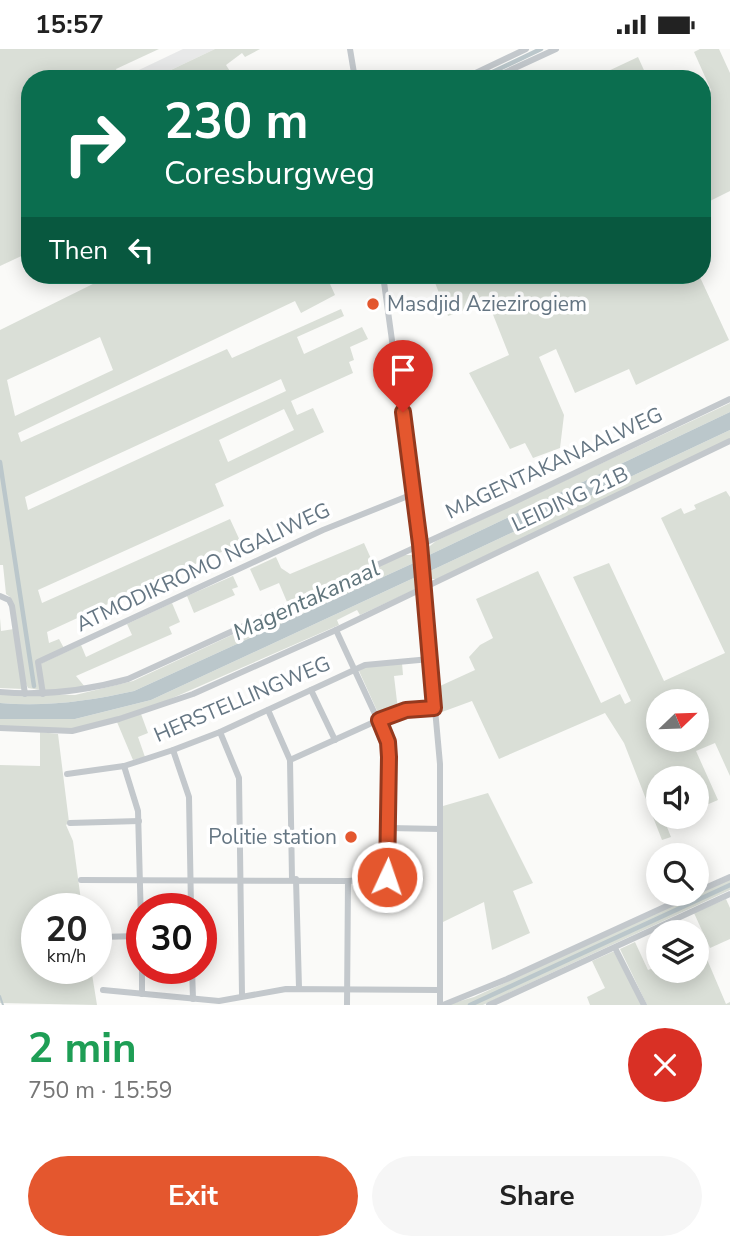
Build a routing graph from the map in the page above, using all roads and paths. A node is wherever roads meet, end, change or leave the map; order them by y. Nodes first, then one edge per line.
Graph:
1 (350, 49) edge
2 (526, 49) edge
3 (556, 49) edge
4 (354, 70) edge
5 (482, 70) edge
6 (510, 70) edge
7 (384, 284) edge
8 (730, 399) edge
9 (730, 441) edge
10 (413, 494) junction
11 (421, 548) junction
12 (424, 587) junction
13 (0, 596) edge
14 (336, 630) junction
15 (430, 659) junction
16 (354, 669) junction
17 (311, 690) junction
18 (0, 692) edge
19 (26, 694) junction
20 (43, 694) junction
21 (434, 708) junction
22 (268, 710) junction
23 (379, 720) junction
24 (0, 728) edge
25 (220, 732) junction
26 (335, 740) junction
27 (173, 750) junction
28 (290, 760) junction
29 (124, 766) junction
30 (67, 774) dead end
31 (139, 821) junction
32 (70, 823) dead end
33 (389, 828) junction
34 (440, 828) junction
35 (730, 877) edge
36 (241, 879) junction
37 (294, 879) junction
38 (81, 880) dead end
39 (140, 880) junction
40 (191, 880) junction
41 (348, 881) junction
42 (709, 886) edge
43 (140, 893) edge
44 (191, 893) edge
45 (730, 894) edge
46 (665, 906) edge
47 (615, 947) junction
48 (142, 984) edge
49 (193, 984) edge
50 (299, 988) junction
51 (346, 988) junction
52 (103, 990) dead end
53 (439, 990) junction
54 (142, 994) junction
55 (242, 995) junction
56 (180, 998) junction
57 (193, 999) junction
58 (176, 1005) edge
59 (347, 1005) edge
60 (441, 1005) edge
61 (489, 1005) edge
62 (644, 1005) edge

1 - 4 street
2 - 5 street
3 - 6 street
7 - 10 street
8 - 11 street, MAGENTAKANAALWEG
9 - 12 street, LEIDING 21B
10 - 11 street
10 - 20 street, ATMODIKROMO NGALIWEG
11 - 12 street
11 - 20 street, MAGENTAKANAALWEG
12 - 14 street, LEIDING 21B
12 - 15 street
13 - 19 street
14 - 16 street
14 - 24 street, LEIDING 21B
15 - 16 street, HERSTELLINGWEG
15 - 21 street
16 - 17 street, HERSTELLINGWEG
16 - 23 street
17 - 22 street, HERSTELLINGWEG
17 - 26 street
18 - 19 street, MAGENTAKANAALWEG
19 - 20 street, MAGENTAKANAALWEG
21 - 23 street
21 - 34 street
22 - 25 street, HERSTELLINGWEG
22 - 28 street
23 - 26 street
23 - 33 street
25 - 27 street, HERSTELLINGWEG
25 - 36 street
26 - 28 street
27 - 29 street, HERSTELLINGWEG
27 - 40 street
28 - 37 street
29 - 30 street, HERSTELLINGWEG
29 - 31 street
31 - 32 street
31 - 39 street
33 - 34 street
33 - 41 street
34 - 53 street
35 - 42 street
36 - 37 street
36 - 40 street
36 - 55 street
37 - 41 street
37 - 50 street
38 - 39 street
39 - 40 street
39 - 43 street
40 - 44 street
41 - 51 street
45 - 47 street
46 - 60 street
47 - 61 street
47 - 62 street
48 - 54 street
49 - 57 street
50 - 51 street
50 - 55 street
51 - 53 street
51 - 59 street
52 - 54 street
53 - 60 street
54 - 56 street
55 - 57 street
56 - 57 street
56 - 58 street

